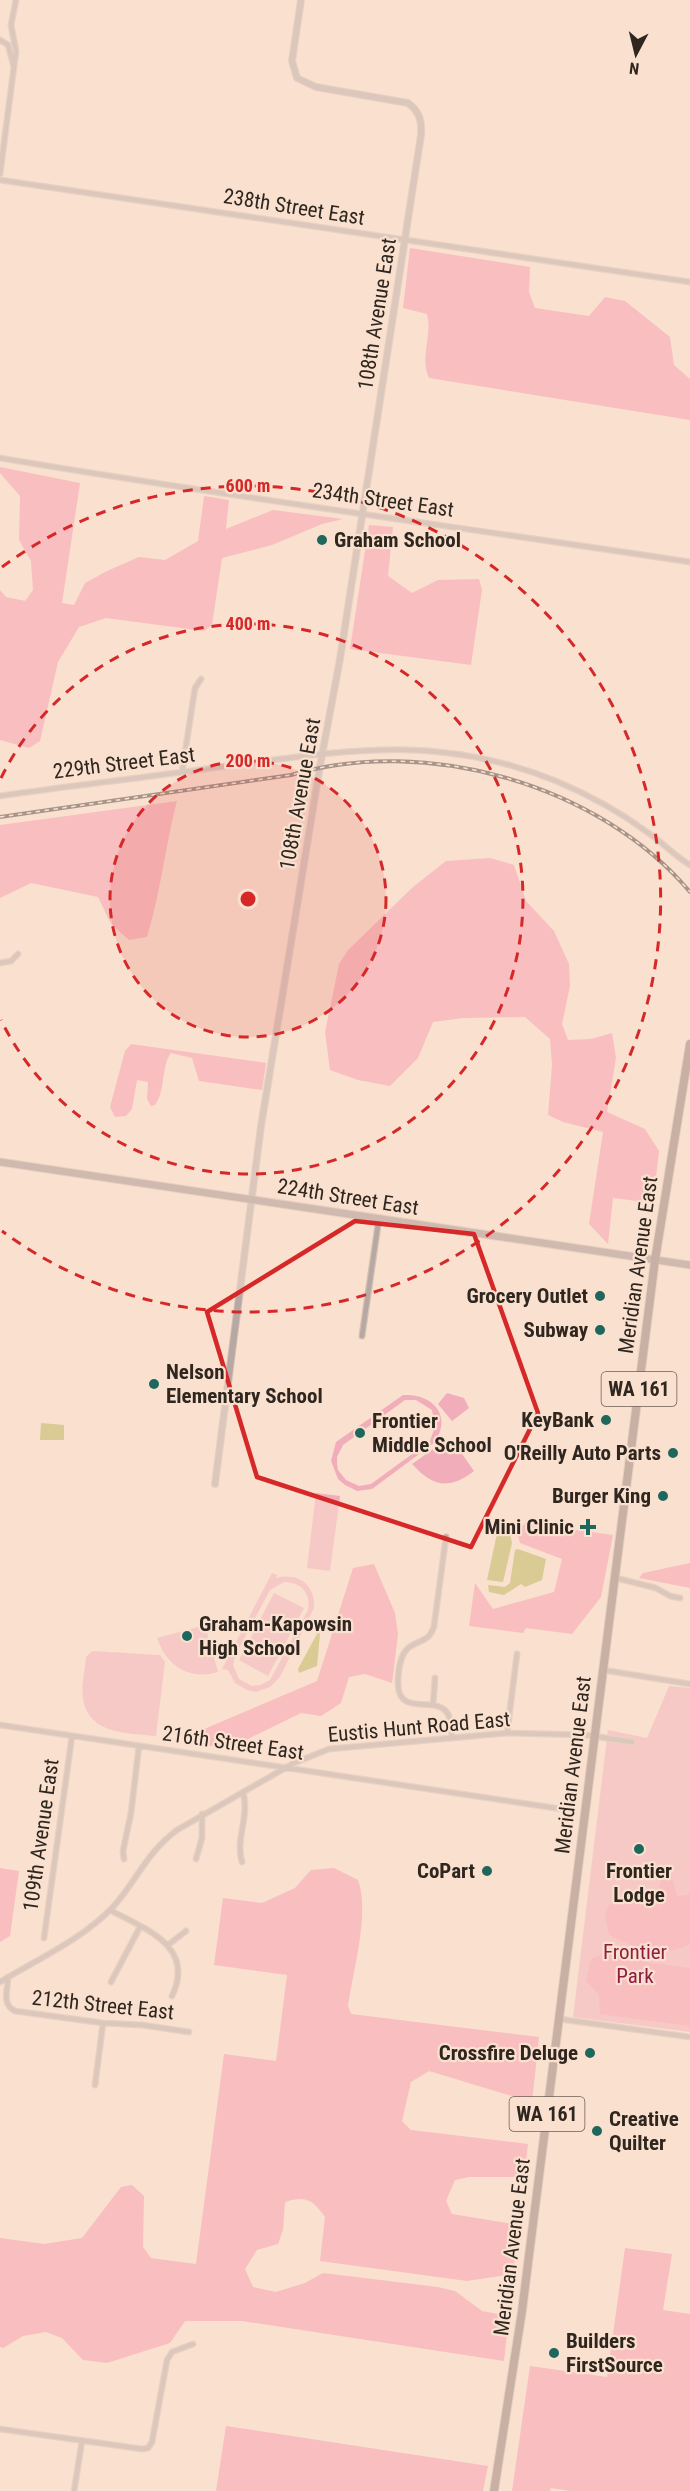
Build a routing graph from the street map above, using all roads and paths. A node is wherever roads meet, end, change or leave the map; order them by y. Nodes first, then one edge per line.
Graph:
1 (16, 0) edge
2 (301, 0) edge
3 (0, 40) edge
4 (14, 67) junction
5 (0, 174) edge
6 (0, 180) edge
7 (405, 241) junction
8 (690, 282) edge
9 (0, 458) edge
10 (362, 512) junction
11 (690, 562) edge
12 (201, 679) dead end
13 (323, 754) junction
14 (182, 772) junction
15 (0, 796) edge
16 (690, 865) edge
17 (18, 954) dead end
18 (0, 963) edge
19 (690, 1044) edge
20 (0, 1162) edge
21 (253, 1199) junction
22 (379, 1218) junction
23 (655, 1260) junction
24 (690, 1265) edge
25 (362, 1336) dead end
26 (215, 1484) dead end
27 (446, 1538) dead end
28 (616, 1578) junction
29 (680, 1598) dead end
30 (517, 1654) dead end
31 (603, 1670) junction
32 (435, 1678) dead end
33 (690, 1684) edge
34 (433, 1705) junction
35 (0, 1725) edge
36 (507, 1733) junction
37 (72, 1736) junction
38 (595, 1736) junction
39 (452, 1737) junction
40 (632, 1742) dead end
41 (139, 1746) junction
42 (287, 1768) junction
43 (243, 1792) junction
44 (568, 1810) dead end
45 (202, 1814) junction
46 (124, 1859) dead end
47 (196, 1859) dead end
48 (242, 1862) dead end
49 (110, 1910) junction
50 (140, 1926) junction
51 (186, 1931) dead end
52 (44, 1938) dead end
53 (168, 1945) junction
54 (8, 1977) junction
55 (0, 1982) edge
56 (111, 1982) dead end
57 (172, 1996) dead end
58 (559, 2019) junction
59 (103, 2023) junction
60 (189, 2032) dead end
61 (690, 2037) edge
62 (95, 2085) dead end
63 (194, 2344) dead end
64 (0, 2429) edge
65 (82, 2441) junction
66 (74, 2491) edge
67 (494, 2491) edge

1 - 4 street
2 - 7 street, 108th Avenue East
3 - 4 street
4 - 5 street
6 - 7 street, 238th Street East
7 - 8 street, 238th Street East
7 - 10 street, 108th Avenue East
9 - 10 street, 234th Street East
10 - 11 street, 234th Street East
10 - 13 street, 108th Avenue East
12 - 14 street
13 - 14 street, 229th Street East
13 - 16 street, 229th Street East
13 - 21 street, 108th Avenue East
14 - 15 street, 229th Street East
17 - 18 street
19 - 23 main road, Meridian Avenue East / WA 161
20 - 21 main road, 224th Street East
21 - 22 main road, 224th Street East
21 - 26 street, 108th Avenue East
22 - 23 main road, 224th Street East
22 - 25 street
23 - 24 main road, 224th Street East
23 - 28 main road, Meridian Avenue East / WA 161
27 - 34 street
28 - 29 street
28 - 31 main road, Meridian Avenue East / WA 161
30 - 36 street
31 - 33 street
31 - 38 main road, Meridian Avenue East / WA 161
32 - 34 street
34 - 39 street
35 - 37 street, 216th Street East
36 - 38 street, Eustis Hunt Road East
36 - 39 street, Eustis Hunt Road East
37 - 41 street, 216th Street East
37 - 52 street, 109th Avenue East
38 - 40 street, Eustis Hunt Road East
38 - 58 main road, Meridian Avenue East / WA 161
39 - 42 street, Eustis Hunt Road East
41 - 42 street, 216th Street East
41 - 46 street
42 - 43 street, Eustis Hunt Road East
42 - 44 street, 216th Street East
43 - 45 street, Eustis Hunt Road East
43 - 48 street
45 - 47 street
45 - 49 street, Eustis Hunt Road East
49 - 50 street
49 - 54 street, Eustis Hunt Road East
50 - 53 street
50 - 56 street
51 - 53 street
53 - 57 street
54 - 55 street, Eustis Hunt Road East
54 - 59 street, 212th Street East
58 - 61 street
58 - 67 main road, Meridian Avenue East / WA 161
59 - 60 street, 212th Street East
59 - 62 street
63 - 65 street
64 - 65 street
65 - 66 street

